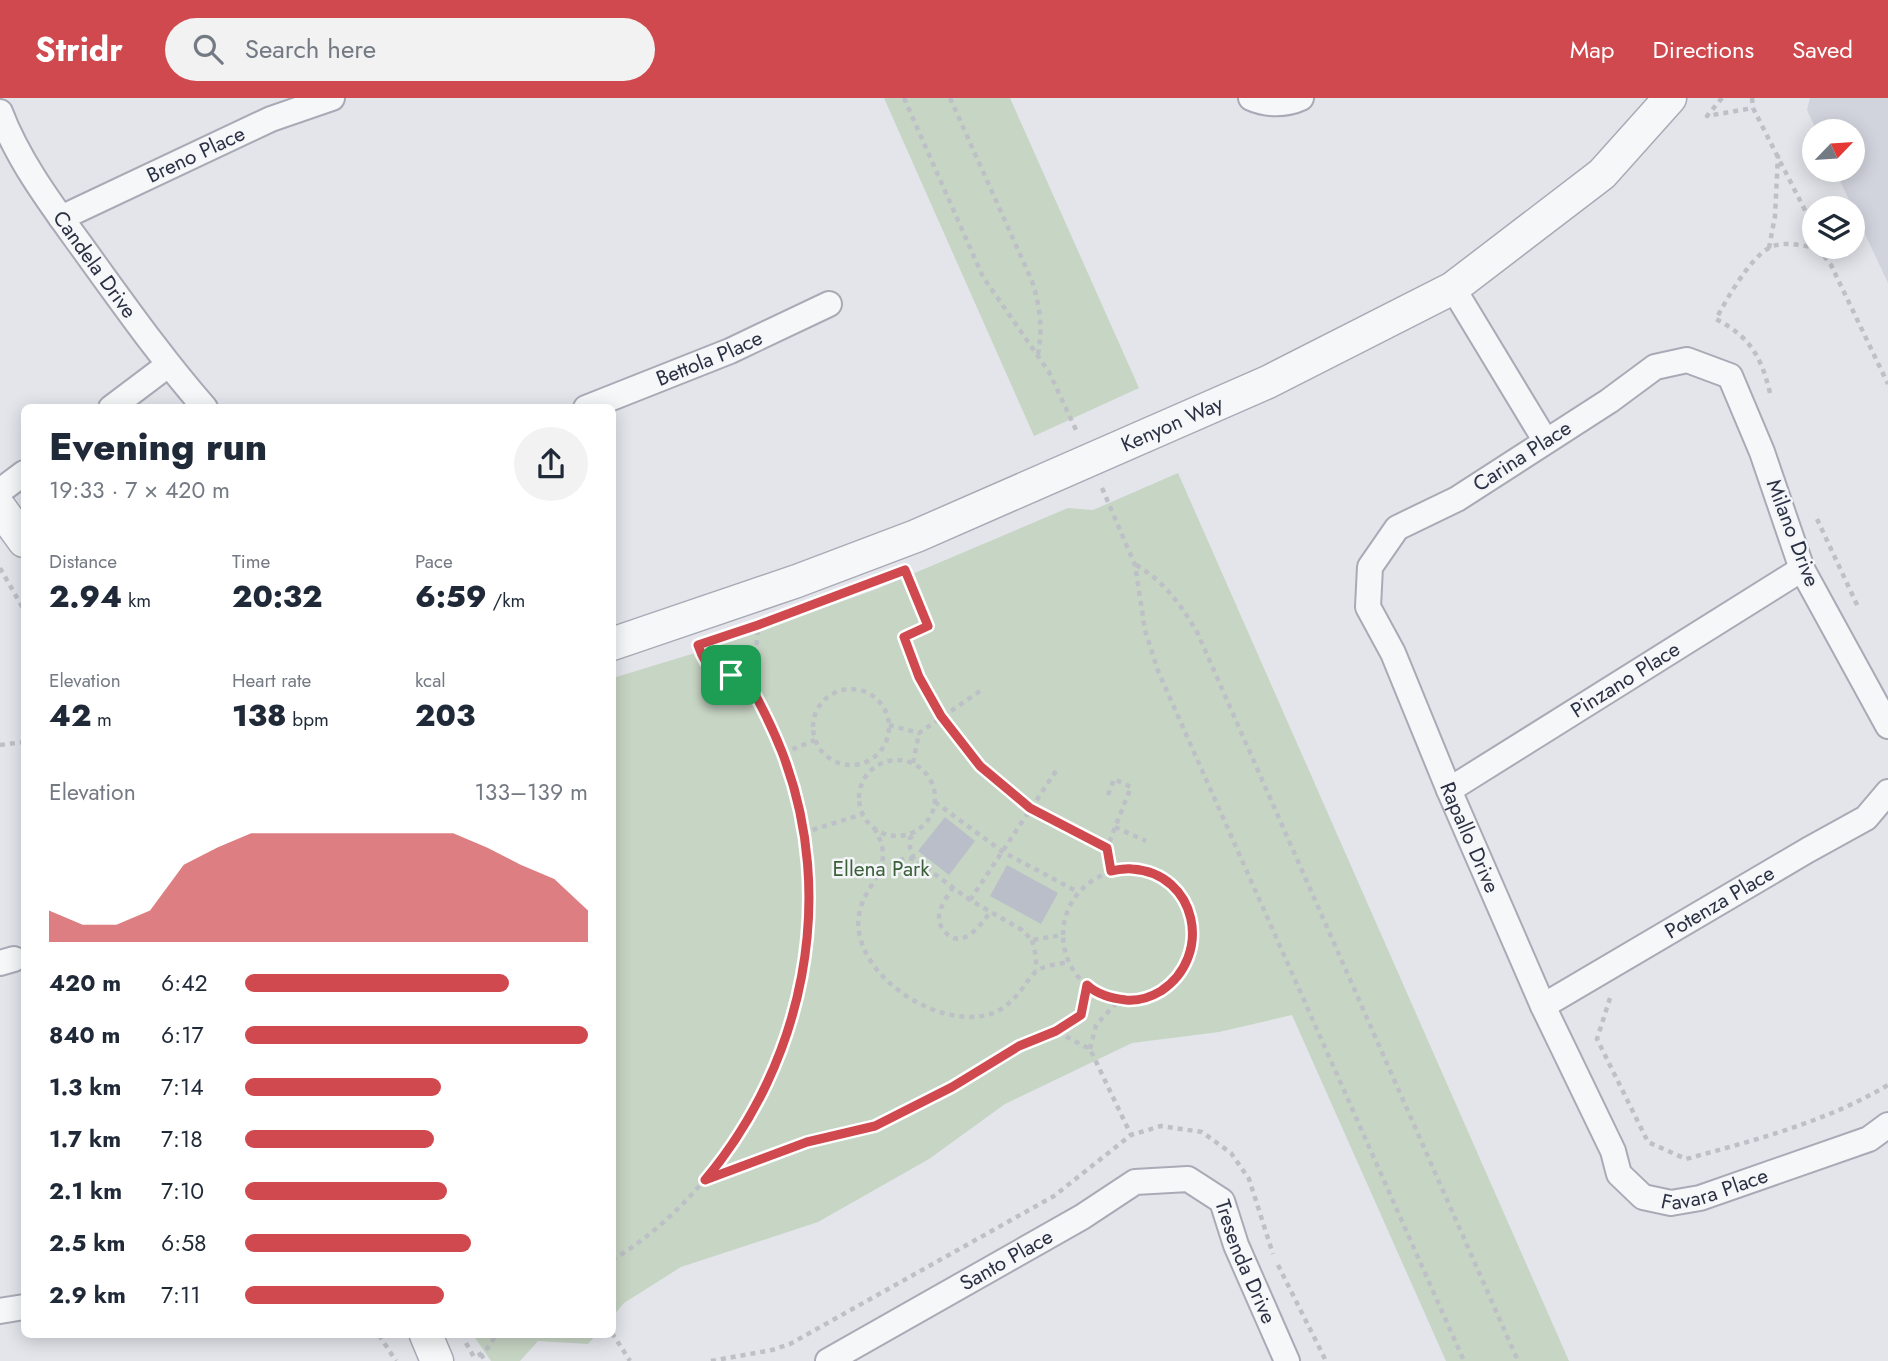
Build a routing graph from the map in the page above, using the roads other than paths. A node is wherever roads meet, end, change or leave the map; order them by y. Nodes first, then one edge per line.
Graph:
1 (332, 98) edge
2 (1301, 98) edge
3 (1670, 98) edge
4 (1255, 100) edge
5 (0, 112) edge
6 (61, 218) junction
7 (1453, 288) junction
8 (829, 304) dead end
9 (1687, 360) joint
10 (168, 365) junction
11 (116, 404) edge
12 (202, 404) edge
13 (596, 404) edge
14 (1545, 440) junction
15 (21, 475) edge
16 (0, 491) edge
17 (0, 508) edge
18 (21, 537) edge
19 (1370, 567) joint
20 (1802, 569) junction
21 (616, 643) edge
22 (1888, 726) edge
23 (1449, 790) junction
24 (1888, 792) edge
25 (1543, 1006) junction
26 (1591, 1101) joint
27 (1888, 1125) edge
28 (1188, 1179) joint
29 (21, 1308) edge
30 (0, 1311) edge
31 (427, 1338) edge
32 (437, 1361) edge
33 (828, 1361) edge
34 (1287, 1361) edge

1 - 6 street, Breno Place
2 - 4 street
3 - 7 street, Kenyon Way
5 - 6 street, Candela Drive
6 - 10 street, Candela Drive
7 - 14 street
7 - 21 street, Kenyon Way
8 - 13 street, Bettola Place
9 - 14 street, Carina Place
9 - 20 street, Milano Drive
10 - 11 street
10 - 12 street, Candela Drive
14 - 19 street, Carina Place
15 - 16 street
17 - 18 street
19 - 23 street, Rapallo Drive
20 - 22 street, Milano Drive
20 - 23 street, Pinzano Place
23 - 25 street, Rapallo Drive
24 - 25 street, Potenza Place
25 - 26 street, Rapallo Drive
26 - 27 street, Favara Place
28 - 33 street, Santo Place
28 - 34 street, Tresenda Drive
29 - 30 street
31 - 32 street

